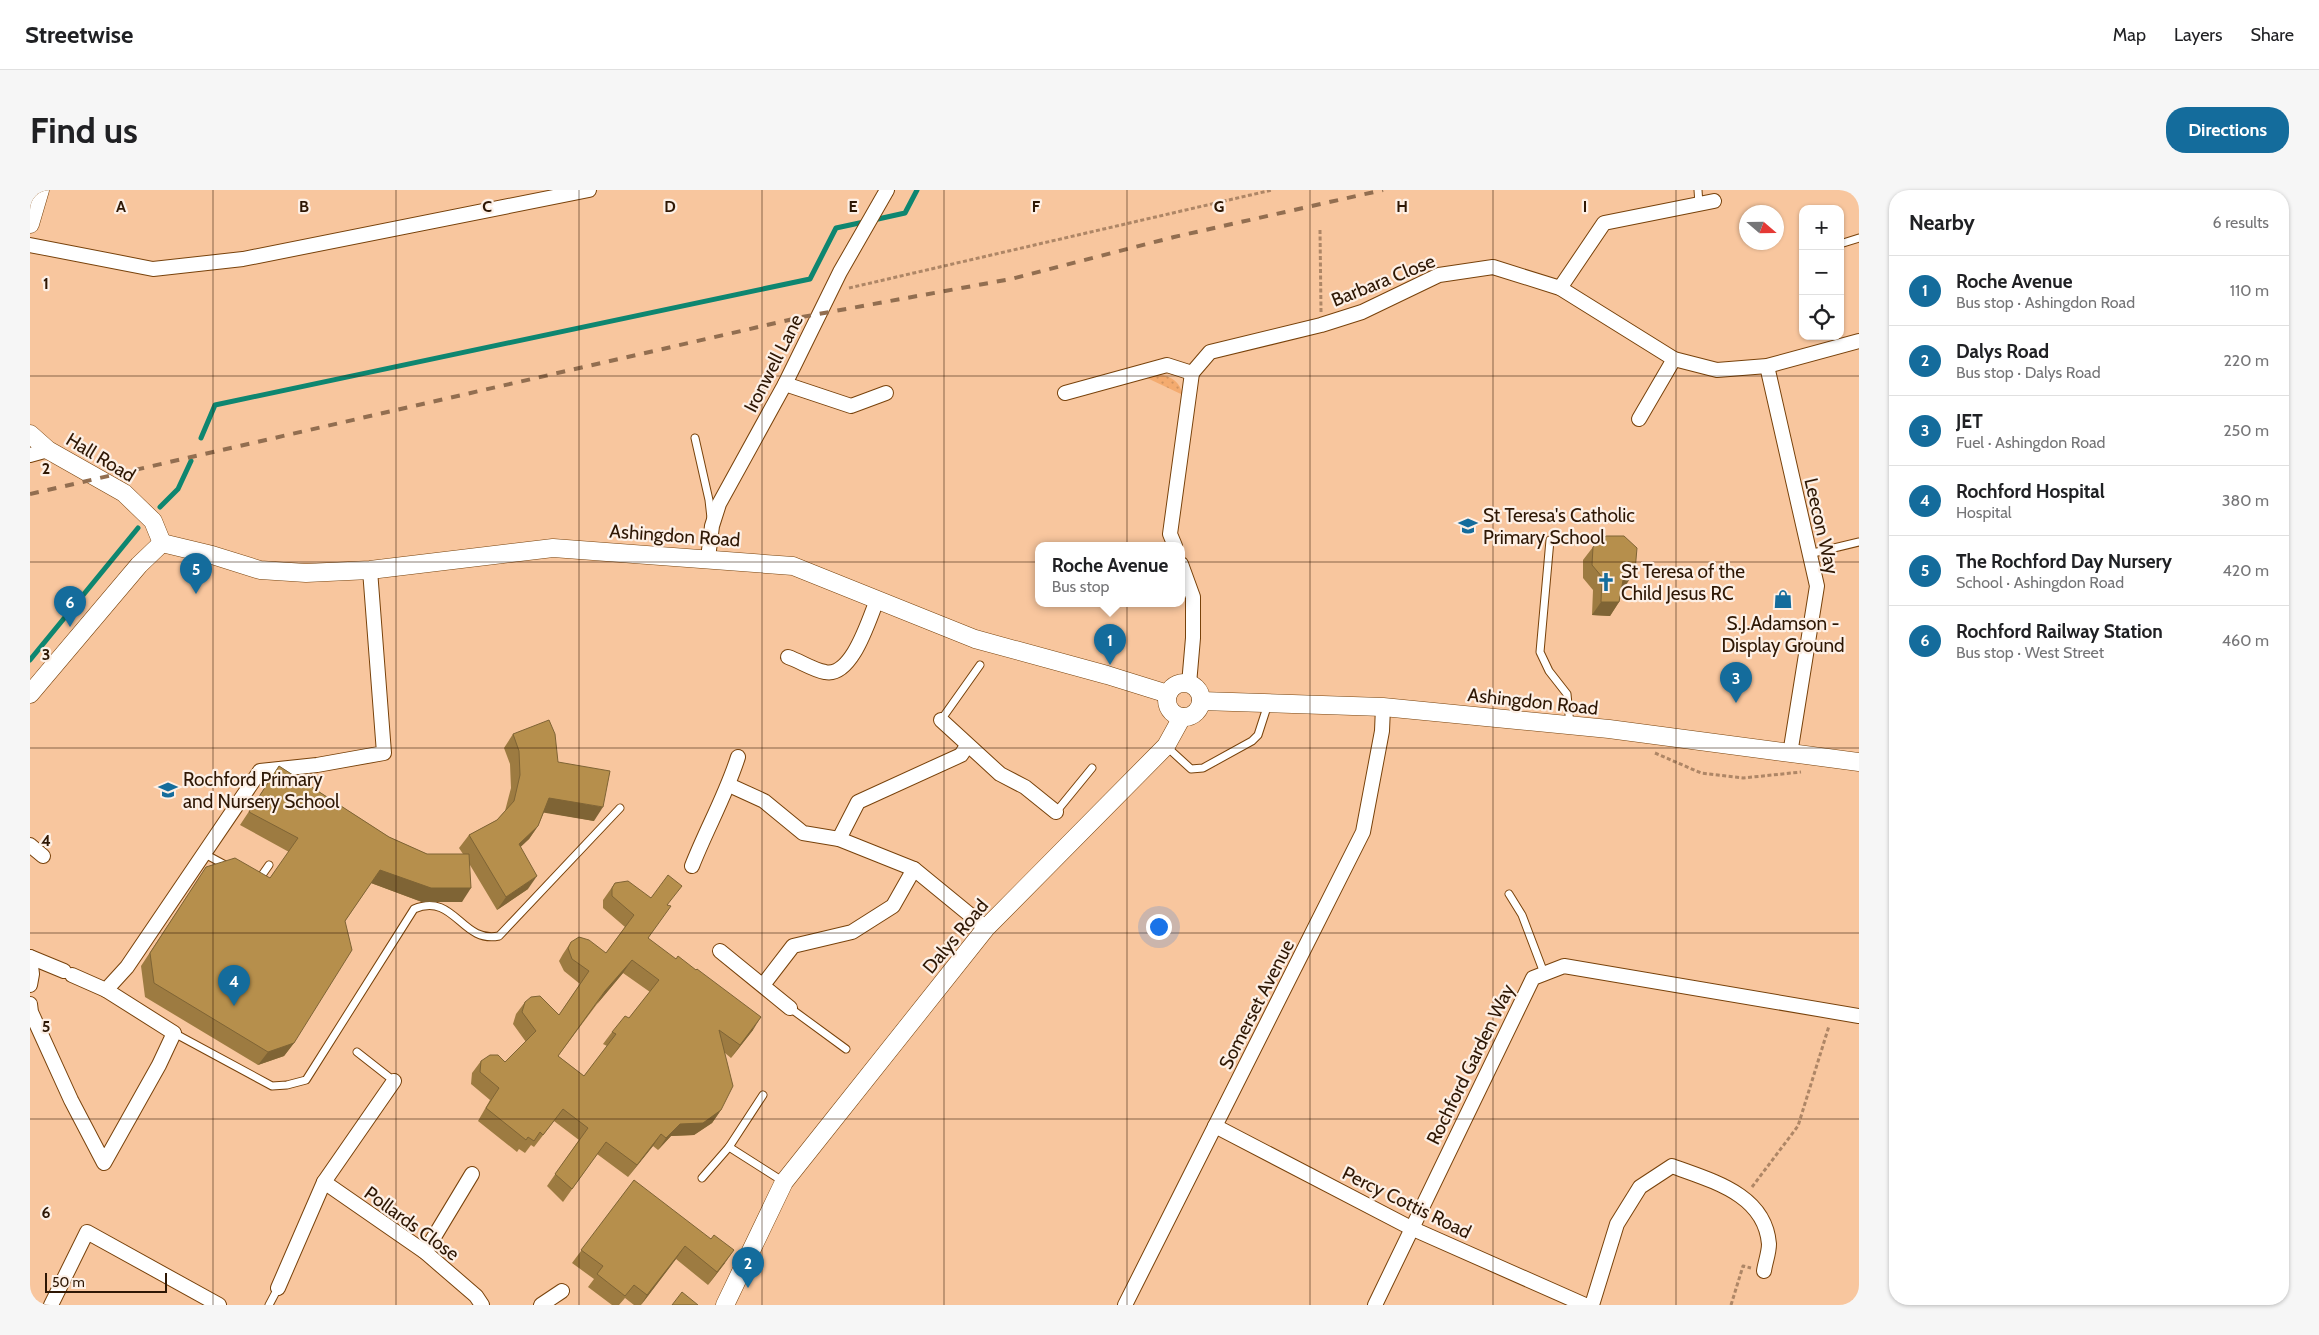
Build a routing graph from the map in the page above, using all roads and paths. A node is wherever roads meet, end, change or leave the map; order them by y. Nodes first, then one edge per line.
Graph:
1 (40, 190) edge
2 (589, 190) edge
3 (887, 190) edge
4 (1272, 190) edge
5 (1698, 197) edge
6 (1714, 201) dead end
7 (30, 224) edge
8 (1320, 230) dead end
9 (1859, 238) edge
10 (1844, 243) edge
11 (30, 245) edge
12 (1560, 288) junction
13 (830, 293) junction
14 (1321, 325) junction
15 (1859, 341) edge
16 (1674, 359) junction
17 (1767, 366) junction
18 (1192, 373) junction
19 (785, 384) junction
20 (886, 393) dead end
21 (1065, 393) dead end
22 (1639, 419) dead end
23 (30, 434) edge
24 (695, 438) dead end
25 (48, 450) junction
26 (30, 455) edge
27 (712, 526) junction
28 (1550, 540) dead end
29 (1173, 542) edge
30 (1859, 542) edge
31 (162, 543) junction
32 (1810, 554) junction
33 (708, 558) junction
34 (370, 570) junction
35 (1185, 584) edge
36 (877, 600) junction
37 (788, 657) dead end
38 (980, 665) dead end
39 (1189, 684) junction
40 (30, 694) edge
41 (1168, 694) junction
42 (1201, 701) junction
43 (1268, 704) junction
44 (1383, 707) junction
45 (1182, 717) junction
46 (942, 720) joint
47 (1570, 726) junction
48 (967, 746) junction
49 (1166, 746) junction
50 (1649, 750) dead end
51 (1790, 754) junction
52 (738, 757) dead end
53 (1859, 762) edge
54 (1092, 768) dead end
55 (1811, 773) dead end
56 (729, 785) junction
57 (620, 808) dead end
58 (1056, 812) joint
59 (839, 839) junction
60 (30, 845) edge
61 (203, 853) junction
62 (43, 856) dead end
63 (268, 865) dead end
64 (692, 866) dead end
65 (914, 869) junction
66 (234, 870) edge
67 (250, 879) edge
68 (1509, 894) dead end
69 (986, 928) junction
70 (720, 952) dead end
71 (30, 957) edge
72 (1544, 973) junction
73 (30, 985) edge
74 (763, 985) junction
75 (106, 990) junction
76 (30, 1004) edge
77 (790, 1008) joint
78 (1833, 1012) junction
79 (1859, 1016) edge
80 (174, 1033) junction
81 (846, 1050) dead end
82 (357, 1052) dead end
83 (394, 1081) joint
84 (763, 1095) dead end
85 (1215, 1126) junction
86 (730, 1147) junction
87 (472, 1174) dead end
88 (702, 1178) dead end
89 (324, 1182) junction
90 (784, 1182) junction
91 (1744, 1197) junction
92 (1411, 1228) junction
93 (425, 1252) junction
94 (1764, 1271) joint
95 (278, 1288) joint
96 (562, 1291) dead end
97 (476, 1302) edge
98 (51, 1305) edge
99 (219, 1305) edge
100 (269, 1305) edge
101 (541, 1305) edge
102 (725, 1305) edge
103 (1125, 1305) edge
104 (1375, 1305) edge
105 (1585, 1305) edge
106 (1592, 1305) edge
107 (1731, 1305) edge

1 - 7 street
2 - 11 street
3 - 13 street, Ironwell Lane
4 - 13 path
5 - 6 street
5 - 12 street
8 - 14 path
9 - 10 lane
12 - 14 street, Barbara Close
12 - 16 street, Barbara Close
13 - 19 street, Ironwell Lane
14 - 18 street, Barbara Close
15 - 17 street, Barbara Close
16 - 17 street, Barbara Close
16 - 22 street
17 - 32 street, Leecon Way
18 - 21 street
18 - 29 street
19 - 20 street
19 - 27 street, Ironwell Lane
23 - 25 street, Hall Road
24 - 27 lane
25 - 26 street
25 - 31 street, Hall Road
27 - 33 street, Ironwell Lane
28 - 47 lane
30 - 32 lane
31 - 34 street, Ashingdon Road
31 - 40 street
32 - 51 street, Leecon Way
33 - 34 street, Ashingdon Road
33 - 36 street, Ashingdon Road
34 - 61 street
35 - 39 street
36 - 37 street
36 - 41 street, Ashingdon Road
38 - 46 lane
39 - 41 street
39 - 42 street
41 - 45 street
42 - 43 street, Ashingdon Road
42 - 45 street
43 - 44 street, Ashingdon Road
43 - 49 lane
44 - 47 street, Ashingdon Road
44 - 85 street, Somerset Avenue
45 - 49 street, Dalys Road
46 - 48 street
47 - 51 street, Ashingdon Road
48 - 58 street
48 - 59 street
49 - 69 street, Dalys Road
50 - 55 path
51 - 53 street, Ashingdon Road
52 - 56 street
54 - 58 lane
56 - 59 street
56 - 64 street
57 - 80 lane
59 - 65 street
60 - 62 street
61 - 66 lane
61 - 75 street
63 - 67 lane
65 - 69 street
65 - 74 street
68 - 72 lane
69 - 90 street, Dalys Road
70 - 74 street
71 - 73 street
71 - 75 street
72 - 78 street, Rochford Garden Way
72 - 92 street, Rochford Garden Way
74 - 77 street
75 - 80 street
76 - 80 street
77 - 81 lane
78 - 79 street, Rochford Garden Way
78 - 91 path
82 - 83 lane
83 - 89 street
84 - 86 lane
85 - 92 street, Percy Cottis Road
85 - 103 street, Somerset Avenue
86 - 88 lane
86 - 90 lane
87 - 93 street
89 - 93 street, Pollards Close
89 - 95 street
90 - 102 street, Dalys Road
91 - 94 street
91 - 106 street
92 - 104 street, Rochford Garden Way
92 - 105 street, Percy Cottis Road
93 - 97 street, Pollards Close
94 - 107 path
95 - 100 lane
96 - 101 street
98 - 99 street

